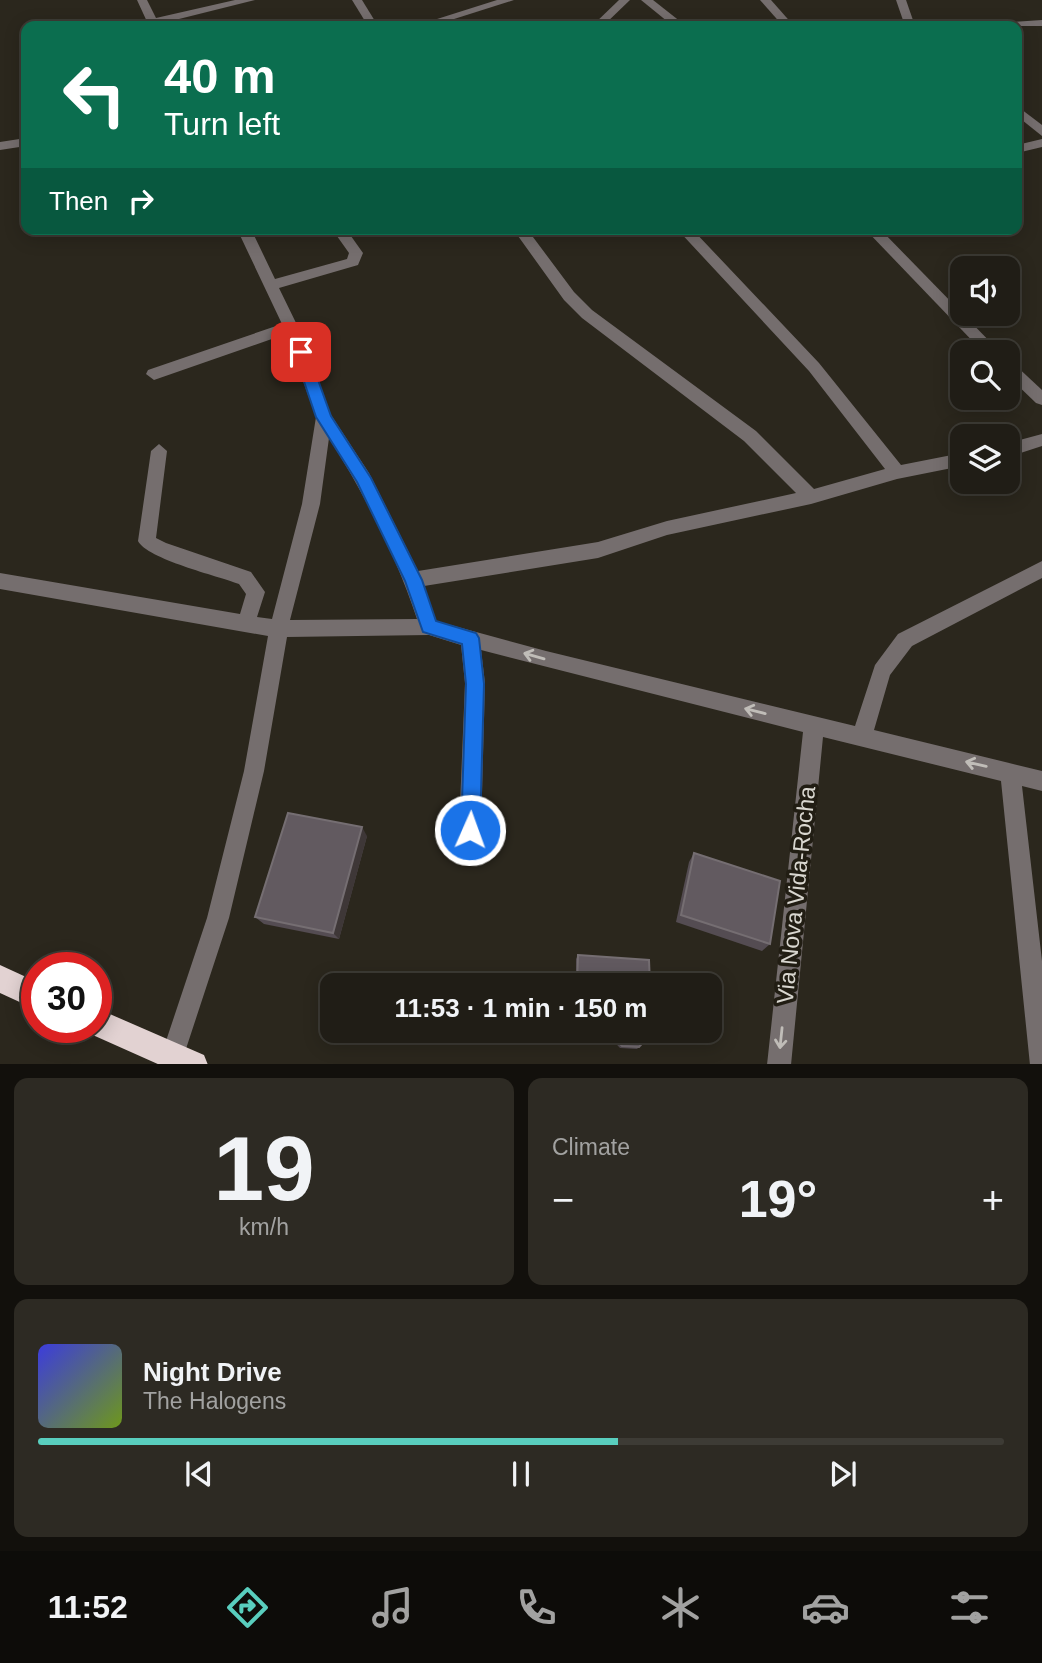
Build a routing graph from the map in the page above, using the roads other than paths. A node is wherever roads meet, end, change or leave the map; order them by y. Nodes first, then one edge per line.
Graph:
1 (142, 0) edge
2 (250, 0) edge
3 (357, 0) edge
4 (509, 0) edge
5 (625, 0) edge
6 (646, 0) edge
7 (765, 0) edge
8 (901, 0) edge
9 (152, 21) edge
10 (165, 21) edge
11 (370, 21) edge
12 (438, 21) edge
13 (602, 21) edge
14 (673, 21) edge
15 (784, 21) edge
16 (908, 21) edge
17 (1042, 23) edge
18 (1022, 24) edge
19 (1022, 114) edge
20 (1042, 132) edge
21 (21, 143) edge
22 (1042, 143) edge
23 (0, 146) edge
24 (1022, 148) edge
25 (247, 235) edge
26 (343, 235) edge
27 (524, 235) edge
28 (690, 235) edge
29 (879, 235) edge
30 (271, 285) junction
31 (291, 327) junction
32 (980, 340) edge
33 (154, 374) dead end
34 (1020, 378) edge
35 (1040, 395) edge
36 (324, 417) junction
37 (1042, 440) edge
38 (1020, 446) edge
39 (159, 451) dead end
40 (950, 461) edge
41 (897, 472) junction
42 (811, 497) junction
43 (1042, 569) edge
44 (414, 580) junction
45 (0, 581) edge
46 (246, 623) junction
47 (429, 627) junction
48 (278, 629) junction
49 (470, 638) junction
50 (814, 726) junction
51 (862, 737) junction
52 (1010, 772) junction
53 (1042, 781) edge
54 (470, 830) dead end
55 (0, 979) edge
56 (21, 989) edge
57 (112, 1029) edge
58 (184, 1060) edge
59 (779, 1064) edge
60 (1042, 1064) edge

1 - 9 street
2 - 10 street
3 - 11 street
4 - 12 street
5 - 13 street
6 - 14 street
7 - 15 street
8 - 16 street
17 - 18 street
19 - 20 street
21 - 23 street
22 - 24 street
25 - 30 street
26 - 30 street
27 - 42 street
28 - 41 street
29 - 32 street
30 - 31 street
31 - 33 street
31 - 36 street
34 - 35 street
36 - 44 street
36 - 48 street
37 - 38 street
39 - 46 street
40 - 41 street
41 - 42 street
42 - 44 street
43 - 51 street
44 - 47 street
45 - 46 street
46 - 48 street
47 - 48 street
47 - 49 street
48 - 58 street
50 -> 49 street
49 - 54 street
50 - 51 street
50 -> 59 street, Via Nova Vida-Rocha
52 -> 51 street
52 - 53 street
52 - 60 street
55 - 56 highway
57 - 58 highway

